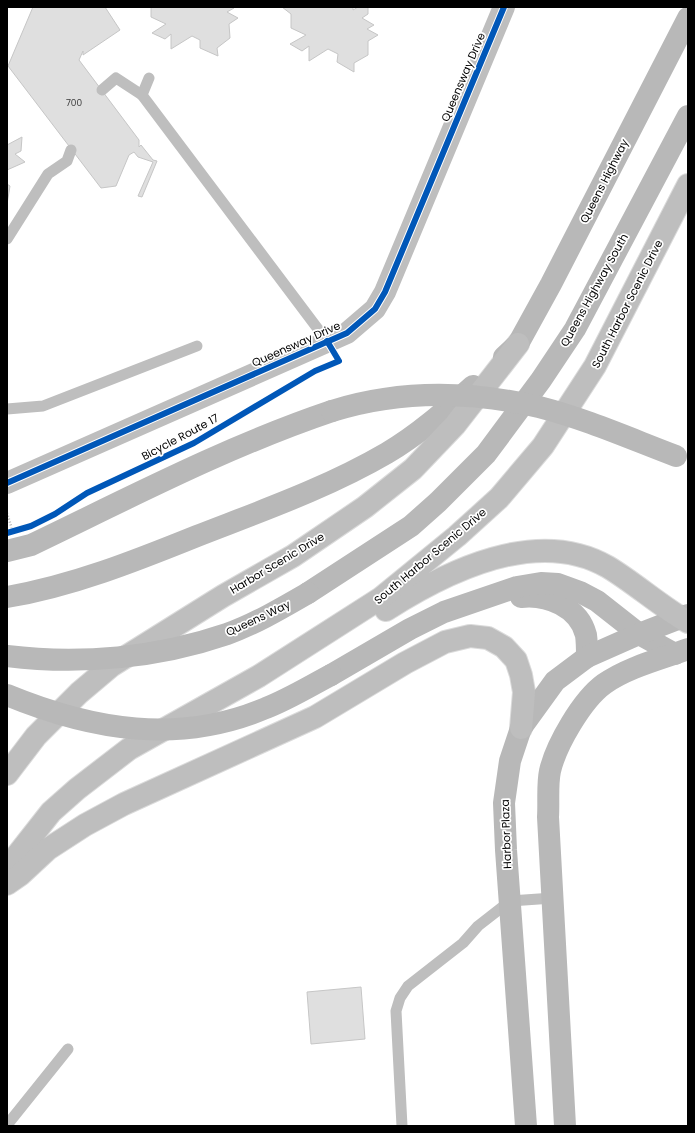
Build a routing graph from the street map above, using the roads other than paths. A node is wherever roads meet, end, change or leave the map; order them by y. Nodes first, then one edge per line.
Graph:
1 (504, 7) edge
2 (688, 18) edge
3 (150, 78) dead end
4 (102, 90) dead end
5 (142, 95) junction
6 (688, 116) edge
7 (71, 150) dead end
8 (688, 185) edge
9 (7, 239) edge
10 (327, 340) junction
11 (518, 344) junction
12 (197, 346) dead end
13 (7, 409) edge
14 (486, 454) joint
15 (683, 459) edge
16 (7, 483) edge
17 (11, 536) edge
18 (7, 597) edge
19 (476, 601) junction
20 (685, 618) edge
21 (639, 634) junction
22 (682, 651) edge
23 (7, 656) edge
24 (587, 657) junction
25 (259, 676) junction
26 (7, 695) edge
27 (521, 728) junction
28 (12, 767) edge
29 (7, 868) edge
30 (7, 884) edge
31 (553, 898) junction
32 (510, 900) junction
33 (68, 1049) dead end
34 (7, 1125) edge
35 (402, 1126) edge
36 (526, 1126) edge
37 (565, 1126) edge

1 - 10 main road, Queensway Drive
2 - 11 main road, Queens Highway
3 - 5 lane
4 - 5 lane
5 - 10 lane
6 - 14 main road, Queens Highway South
7 - 9 lane
8 - 25 main road, South Harbor Scenic Drive
10 - 16 main road, Queensway Drive
11 - 18 main road, Queens Highway
11 - 28 main road, Harbor Scenic Drive
12 - 13 lane
14 - 23 main road, Queens Way, bridge
15 - 17 main road, bridge
19 - 21 main road
19 - 24 main road
19 - 26 main road, bridge
20 - 21 main road, Harbor Plaza
20 - 25 main road
21 - 22 main road
21 - 24 main road, Harbor Plaza
22 - 31 main road
24 - 27 main road, Harbor Plaza
25 - 29 main road, South Harbor Scenic Drive
27 - 30 main road
27 - 32 main road, Harbor Plaza
31 - 32 lane
31 - 37 main road
32 - 35 lane
32 - 36 main road, Harbor Plaza
33 - 34 lane

